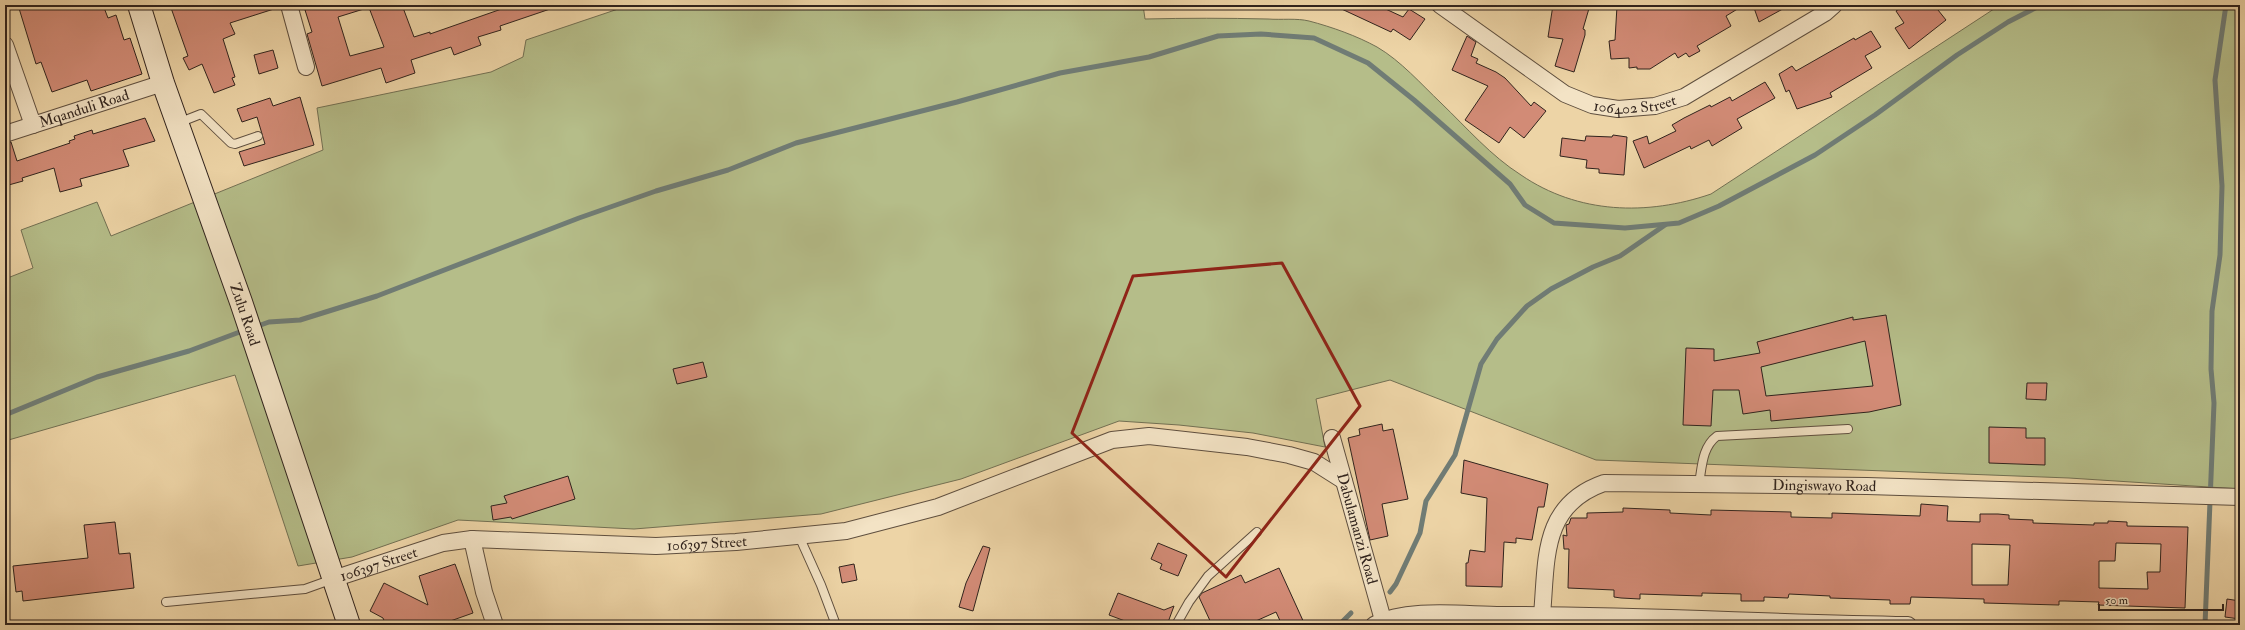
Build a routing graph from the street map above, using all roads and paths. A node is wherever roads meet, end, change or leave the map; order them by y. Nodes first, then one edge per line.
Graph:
1 (139, 5) edge
2 (288, 5) edge
3 (1440, 5) edge
4 (1834, 5) edge
5 (5, 45) edge
6 (306, 67) dead end
7 (163, 83) junction
8 (177, 123) junction
9 (32, 125) junction
10 (5, 134) edge
11 (258, 136) dead end
12 (1848, 429) dead end
13 (1332, 438) dead end
14 (1344, 481) junction
15 (1699, 484) junction
16 (2240, 497) edge
17 (1257, 532) dead end
18 (799, 536) junction
19 (472, 539) junction
20 (333, 579) junction
21 (166, 602) dead end
22 (1542, 615) junction
23 (1379, 622) edge
24 (1762, 624) edge
25 (349, 625) edge
26 (495, 625) edge
27 (836, 625) edge
28 (1176, 625) edge
29 (1908, 625) edge

1 - 7 street, Zulu Road
2 - 6 street
3 - 4 street, 106402 Street
5 - 9 street
7 - 8 street, Zulu Road
7 - 9 street, Mqanduli Road
8 - 11 lane
8 - 20 street, Zulu Road
9 - 10 street, Mqanduli Road
12 - 15 lane
13 - 14 street, Dabulamanzi Road
14 - 18 street, 106397 Street
14 - 23 street, Dabulamanzi Road
15 - 16 street, Dingiswayo Road
15 - 22 street, Dingiswayo Road
17 - 28 lane
18 - 19 street, 106397 Street
18 - 27 lane
19 - 20 street, 106397 Street
19 - 26 street
20 - 21 lane
20 - 25 street, Zulu Road
22 - 23 street, Dabulamanzi Road
22 - 24 street, Dabulamanzi Road
24 - 29 street, Dabulamanzi Road

